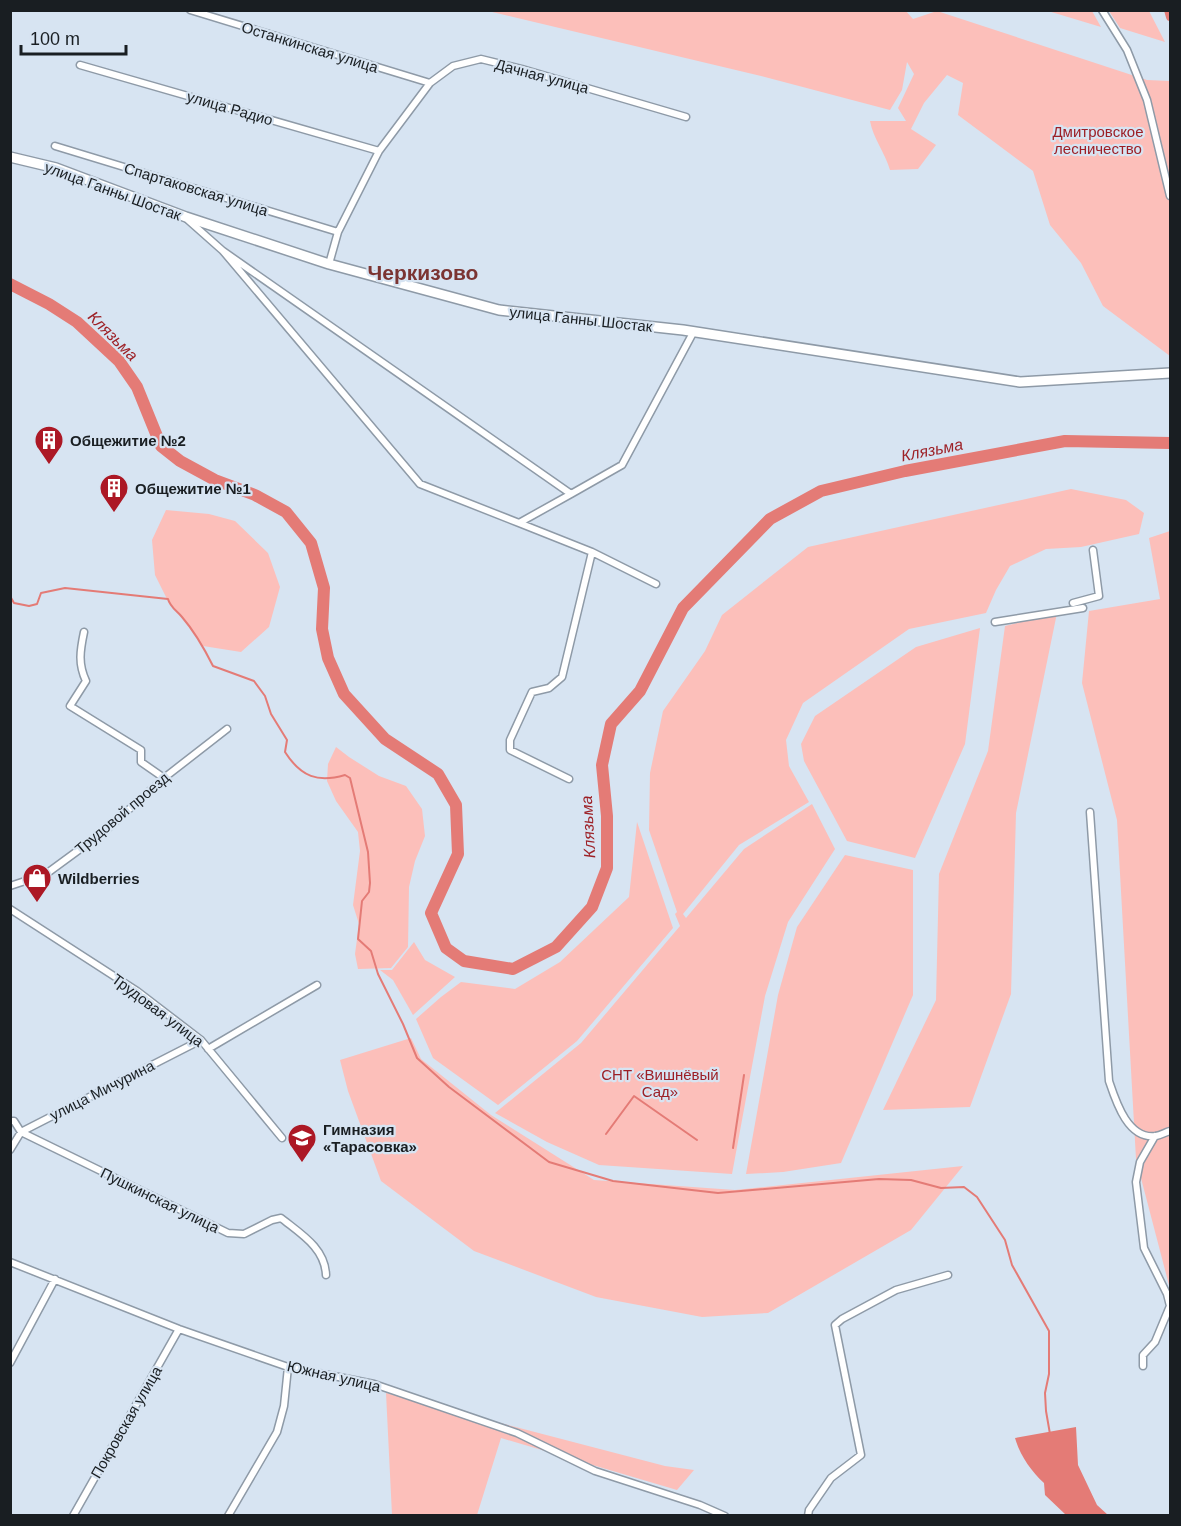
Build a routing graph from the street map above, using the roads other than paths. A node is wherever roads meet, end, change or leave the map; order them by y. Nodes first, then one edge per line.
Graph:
1 (190, 10) edge
2 (1102, 10) edge
3 (80, 65) dead end
4 (430, 83) junction
5 (686, 117) dead end
6 (55, 146) dead end
7 (379, 151) junction
8 (10, 157) edge
9 (1170, 196) edge
10 (186, 217) junction
11 (338, 232) junction
12 (223, 251) junction
13 (329, 264) junction
14 (694, 331) junction
15 (1170, 373) edge
16 (572, 494) junction
17 (519, 523) junction
18 (1093, 550) dead end
19 (592, 552) junction
20 (656, 584) dead end
21 (1073, 603) dead end
22 (1083, 608) dead end
23 (995, 622) dead end
24 (84, 632) dead end
25 (227, 729) dead end
26 (164, 778) junction
27 (570, 778) dead end
28 (1090, 812) dead end
29 (10, 886) edge
30 (10, 909) edge
31 (317, 985) dead end
32 (201, 1040) junction
33 (208, 1049) junction
34 (10, 1120) edge
35 (1170, 1131) edge
36 (21, 1132) junction
37 (1155, 1136) junction
38 (282, 1138) dead end
39 (10, 1150) edge
40 (10, 1262) edge
41 (326, 1275) dead end
42 (948, 1275) dead end
43 (55, 1280) junction
44 (179, 1329) junction
45 (10, 1363) edge
46 (1143, 1366) dead end
47 (288, 1367) junction
48 (74, 1515) edge
49 (228, 1515) edge
50 (724, 1515) edge
51 (808, 1515) edge

1 - 4 street, Останкинская улица
2 - 9 street
3 - 7 street, улица Радио
4 - 5 street, Дачная улица
4 - 7 street, Дачная улица
6 - 11 street, Спартаковская улица
7 - 11 street, Дачная улица
8 - 10 main road, улица Ганны Шостак
10 - 12 street
10 - 13 main road, улица Ганны Шостак
11 - 13 street, Дачная улица
12 - 16 street
12 - 17 street
13 - 14 main road, улица Ганны Шостак
14 - 15 main road, улица Ганны Шостак
14 - 16 street
16 - 17 street
17 - 19 street
18 - 21 street
19 - 20 street
19 - 27 street
22 - 23 street
24 - 26 street
25 - 26 street, Трудовой проезд
26 - 29 street, Трудовой проезд
28 - 37 street
30 - 32 street, Трудовая улица
31 - 33 street
32 - 33 street, Трудовая улица
32 - 36 street, улица Мичурина
33 - 38 street, Трудовая улица
34 - 36 street, Пушкинская улица
35 - 37 street
36 - 39 street
36 - 41 street, Пушкинская улица
37 - 46 street
40 - 43 street, Южная улица
42 - 51 street
43 - 44 street, Южная улица
43 - 45 street
44 - 47 street, Южная улица
44 - 48 street, Покровская улица
47 - 49 street
47 - 50 street, Южная улица

